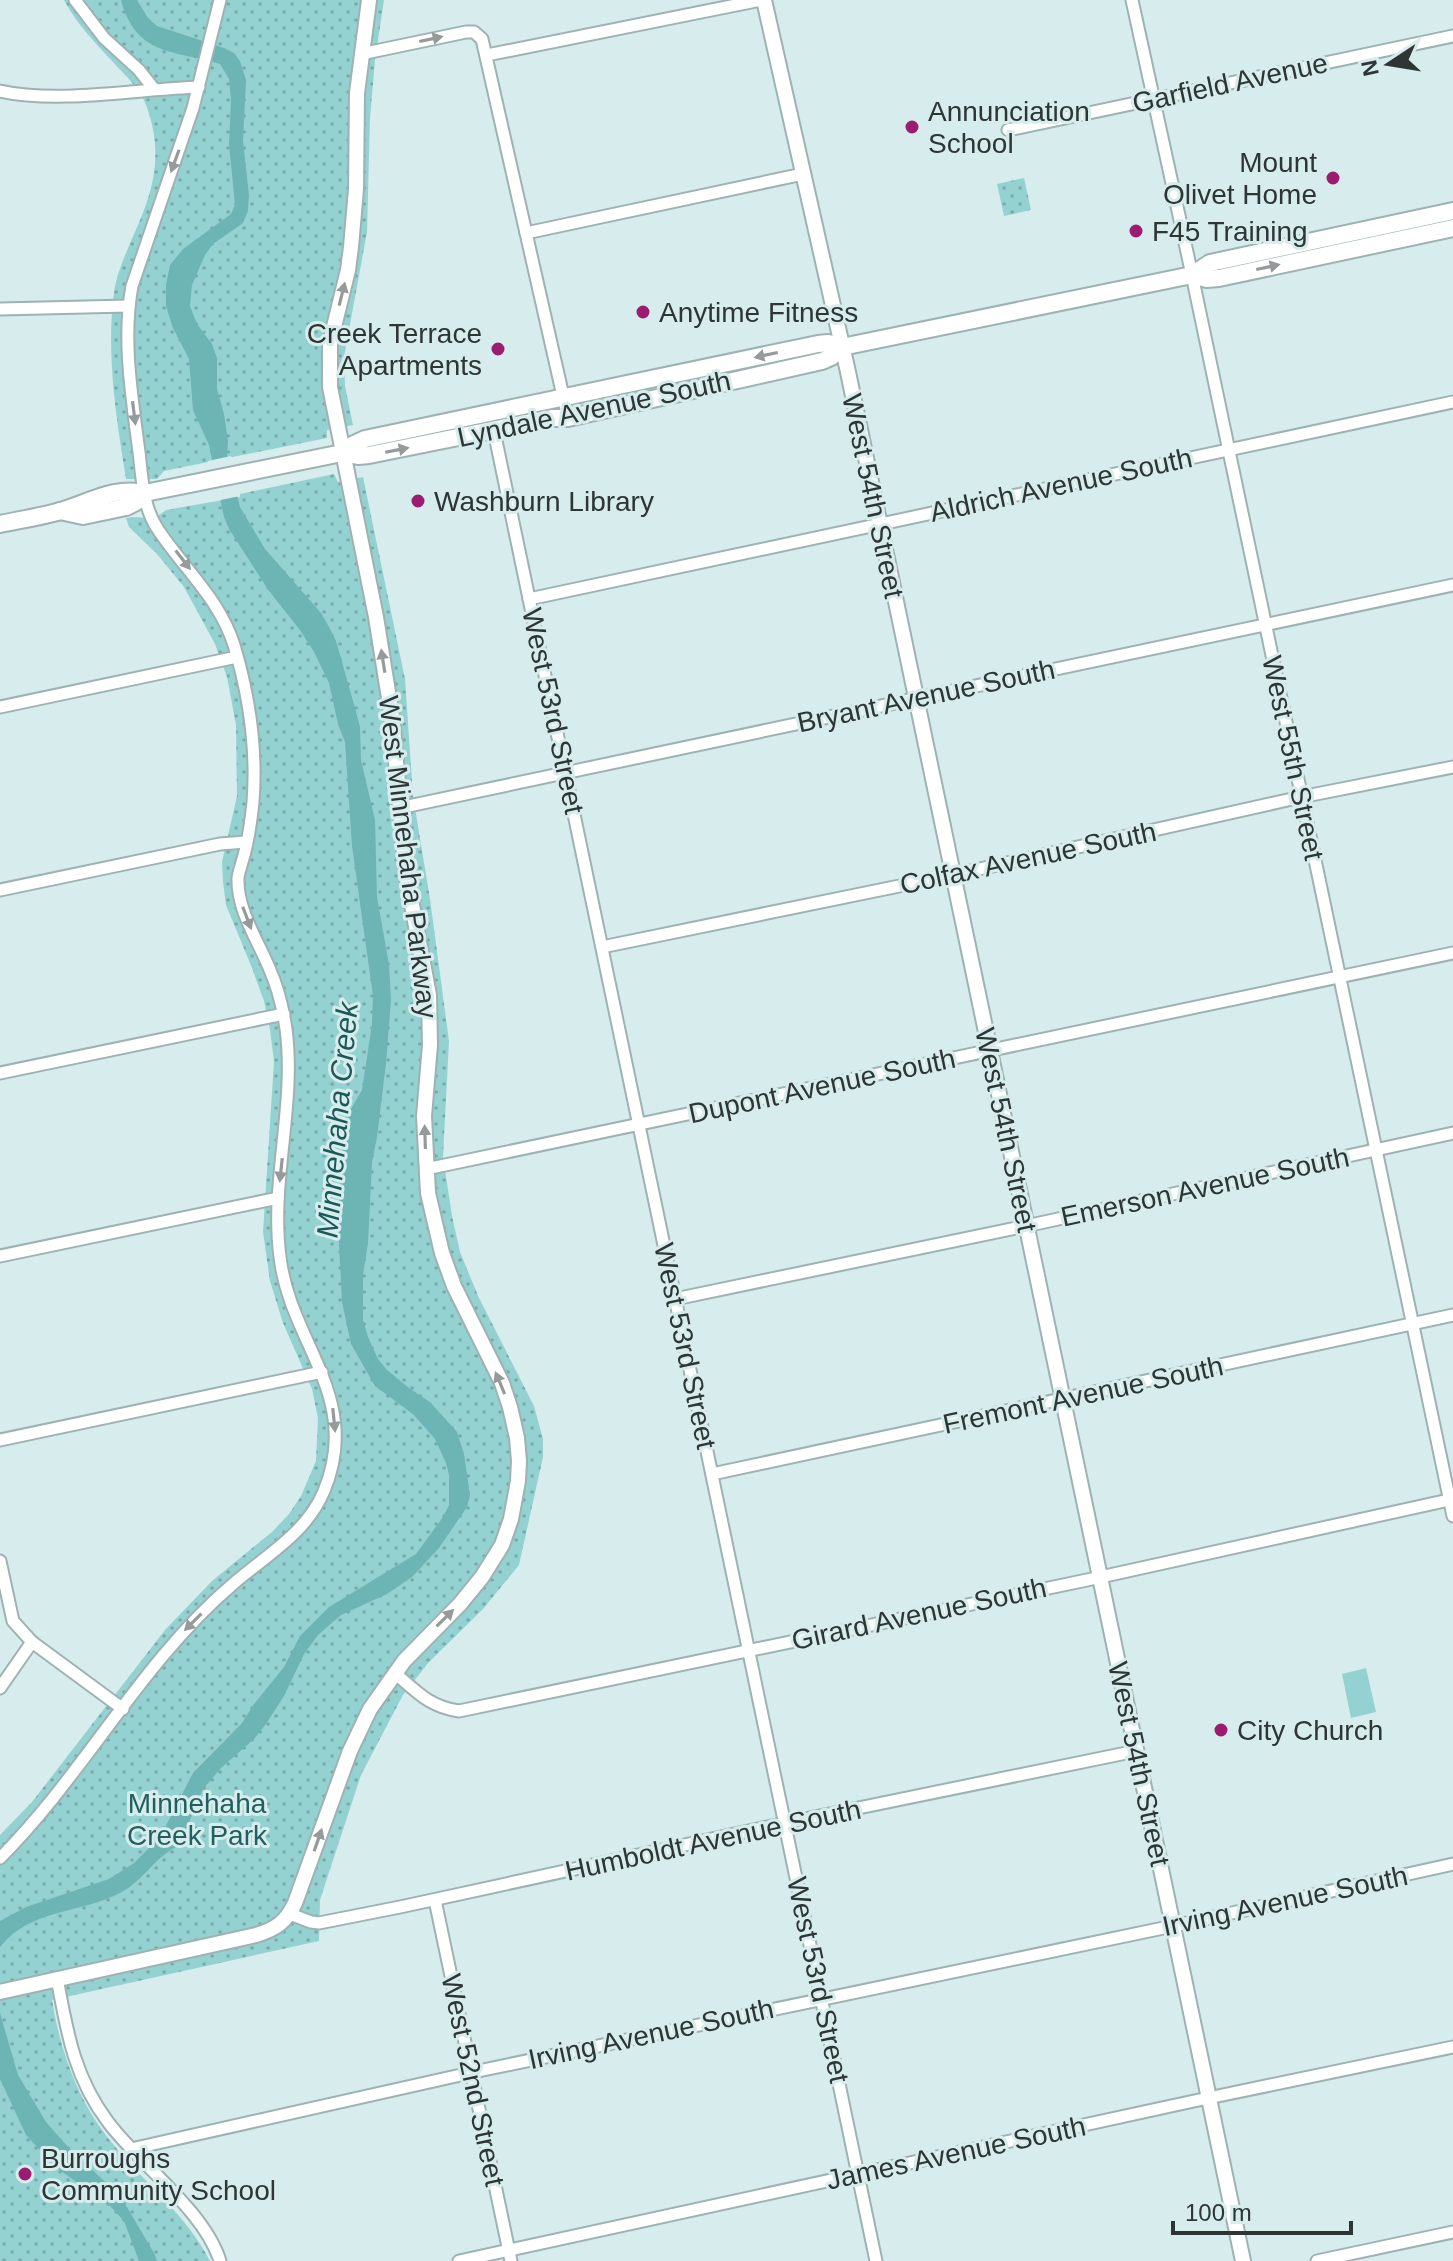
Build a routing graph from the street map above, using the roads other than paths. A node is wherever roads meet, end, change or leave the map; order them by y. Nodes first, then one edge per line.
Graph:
1 (75, 0) edge
2 (220, 0) edge
3 (369, 0) edge
4 (762, 0) edge
5 (1132, 0) edge
6 (1453, 36) edge
7 (361, 54) junction
8 (487, 55) junction
9 (199, 87) junction
10 (154, 89) junction
11 (0, 91) edge
12 (1154, 99) junction
13 (1008, 130) dead end
14 (803, 174) junction
15 (1453, 211) edge
16 (1453, 228) edge
17 (526, 233) junction
18 (1192, 275) junction
19 (128, 306) junction
20 (0, 309) edge
21 (842, 347) junction
22 (563, 397) junction
23 (1453, 402) edge
24 (568, 418) junction
25 (494, 431) junction
26 (1229, 449) junction
27 (342, 453) junction
28 (145, 493) junction
29 (0, 524) edge
30 (879, 524) junction
31 (1453, 585) edge
32 (529, 599) junction
33 (1265, 624) junction
34 (237, 657) junction
35 (915, 699) junction
36 (0, 707) edge
37 (1453, 767) edge
38 (566, 772) junction
39 (1301, 797) junction
40 (399, 808) junction
41 (246, 842) junction
42 (953, 875) junction
43 (0, 890) edge
44 (602, 947) junction
45 (1453, 953) edge
46 (1340, 978) junction
47 (284, 1014) junction
48 (989, 1052) junction
49 (0, 1073) edge
50 (639, 1125) junction
51 (1453, 1133) edge
52 (1376, 1150) junction
53 (426, 1169) junction
54 (278, 1198) junction
55 (1026, 1226) junction
56 (0, 1256) edge
57 (675, 1299) junction
58 (1453, 1315) edge
59 (1412, 1324) junction
60 (322, 1372) junction
61 (1063, 1400) junction
62 (0, 1440) edge
63 (712, 1474) junction
64 (1451, 1500) edge
65 (1453, 1516) edge
66 (0, 1561) edge
67 (1099, 1577) junction
68 (13, 1621) junction
69 (0, 1624) edge
70 (32, 1642) junction
71 (749, 1649) junction
72 (396, 1674) junction
73 (0, 1688) edge
74 (123, 1709) junction
75 (1136, 1751) junction
76 (786, 1824) junction
77 (0, 1858) edge
78 (1453, 1864) edge
79 (435, 1900) junction
80 (290, 1914) junction
81 (1173, 1926) junction
82 (57, 1978) junction
83 (6, 1991) edge
84 (821, 1998) junction
85 (1453, 2047) edge
86 (472, 2073) junction
87 (1209, 2098) junction
88 (131, 2149) junction
89 (859, 2174) junction
90 (1453, 2232) edge
91 (510, 2256) edge
92 (220, 2261) edge
93 (459, 2261) edge
94 (876, 2261) edge
95 (1243, 2261) edge
96 (1317, 2261) edge

1 - 10 street
2 - 9 street
3 - 7 street, West Minnehaha Parkway
4 - 8 street
4 - 14 street, West 54th Street
5 - 12 street, West 55th Street
6 - 12 street, Garfield Avenue
7 -> 8 street
27 -> 7 street, West Minnehaha Parkway
8 - 17 street
9 - 10 street
9 -> 19 street
10 - 11 street
12 - 13 street, Garfield Avenue
12 - 18 street, West 55th Street
14 - 17 street
14 - 21 street, West 54th Street
15 - 18 main road, Lyndale Avenue South
18 -> 16 main road, Lyndale Avenue South
17 - 22 street
18 - 21 main road, Lyndale Avenue South
18 - 26 street, West 55th Street
19 - 20 street
19 -> 28 street
21 -> 22 main road, Lyndale Avenue South
21 - 24 main road, Lyndale Avenue South
21 - 30 street, West 54th Street
22 - 24 street
22 - 27 main road, Lyndale Avenue South
23 - 26 street, Aldrich Avenue South
24 - 25 main road, Lyndale Avenue South
27 -> 25 main road, Lyndale Avenue South
25 - 32 street, West 53rd Street
26 - 30 street, Aldrich Avenue South
26 - 33 street, West 55th Street
27 - 28 main road, Lyndale Avenue South
40 -> 27 street, West Minnehaha Parkway
28 - 29 main road, Lyndale Avenue South
28 -> 34 street
30 - 32 street, Aldrich Avenue South
30 - 35 street, West 54th Street
31 - 33 street, Bryant Avenue South
32 - 38 street, West 53rd Street
33 - 35 street, Bryant Avenue South
33 - 39 street, West 55th Street
34 - 36 street
34 - 41 street
35 - 38 street, Bryant Avenue South
35 - 42 street, West 54th Street
37 - 39 street, Colfax Avenue South
38 - 40 street, Bryant Avenue South
38 - 44 street, West 53rd Street
39 - 42 street, Colfax Avenue South
39 - 46 street, West 55th Street
53 -> 40 street, West Minnehaha Parkway
41 - 43 street
41 -> 47 street
42 - 44 street, Colfax Avenue South
42 - 48 street, West 54th Street
44 - 50 street, West 53rd Street
45 - 46 street, Dupont Avenue South
46 - 48 street, Dupont Avenue South
46 - 52 street, West 55th Street
47 - 49 street
47 -> 54 street
48 - 50 street, Dupont Avenue South
48 - 55 street, West 54th Street
50 - 53 street, Dupont Avenue South
50 - 57 street, West 53rd Street
51 - 52 street, Emerson Avenue South
52 - 55 street, Emerson Avenue South
52 - 59 street, West 55th Street
72 -> 53 street, West Minnehaha Parkway
54 - 56 street
54 - 60 street
55 - 57 street, Emerson Avenue South
55 - 61 street, West 54th Street
57 - 63 street, West 53rd Street
58 - 59 street, Fremont Avenue South
59 - 61 street, Fremont Avenue South
59 - 64 street, West 55th Street
60 - 62 street
60 -> 74 street
61 - 63 street, Fremont Avenue South
61 - 67 street, West 54th Street
63 - 71 street, West 53rd Street
64 - 65 street, West 55th Street
64 - 67 street, Girard Avenue South
66 - 68 street
67 - 71 street, Girard Avenue South
67 - 75 street, West 54th Street
68 - 69 street
68 - 70 street
70 - 73 street
70 - 74 street
71 - 72 street, Girard Avenue South
71 - 76 street, West 53rd Street
80 -> 72 street, West Minnehaha Parkway
74 - 77 street
75 - 76 street, Humboldt Avenue South
75 - 81 street, West 54th Street
76 - 79 street, Humboldt Avenue South
76 - 84 street, West 53rd Street
78 - 81 street, Irving Avenue South
79 - 80 street, Humboldt Avenue South
79 - 86 street, West 52nd Street
80 - 82 street
81 - 84 street, Irving Avenue South
81 - 87 street, West 54th Street
82 - 83 street
82 - 88 street
84 - 86 street, Irving Avenue South
84 - 89 street, West 53rd Street
85 - 87 street, James Avenue South
86 - 88 street, Irving Avenue South
86 - 91 street, West 52nd Street
87 - 89 street, James Avenue South
87 - 95 street, West 54th Street
88 - 92 street
89 - 91 street, James Avenue South
89 - 94 street, West 53rd Street
90 - 96 street
91 - 93 street, James Avenue South

